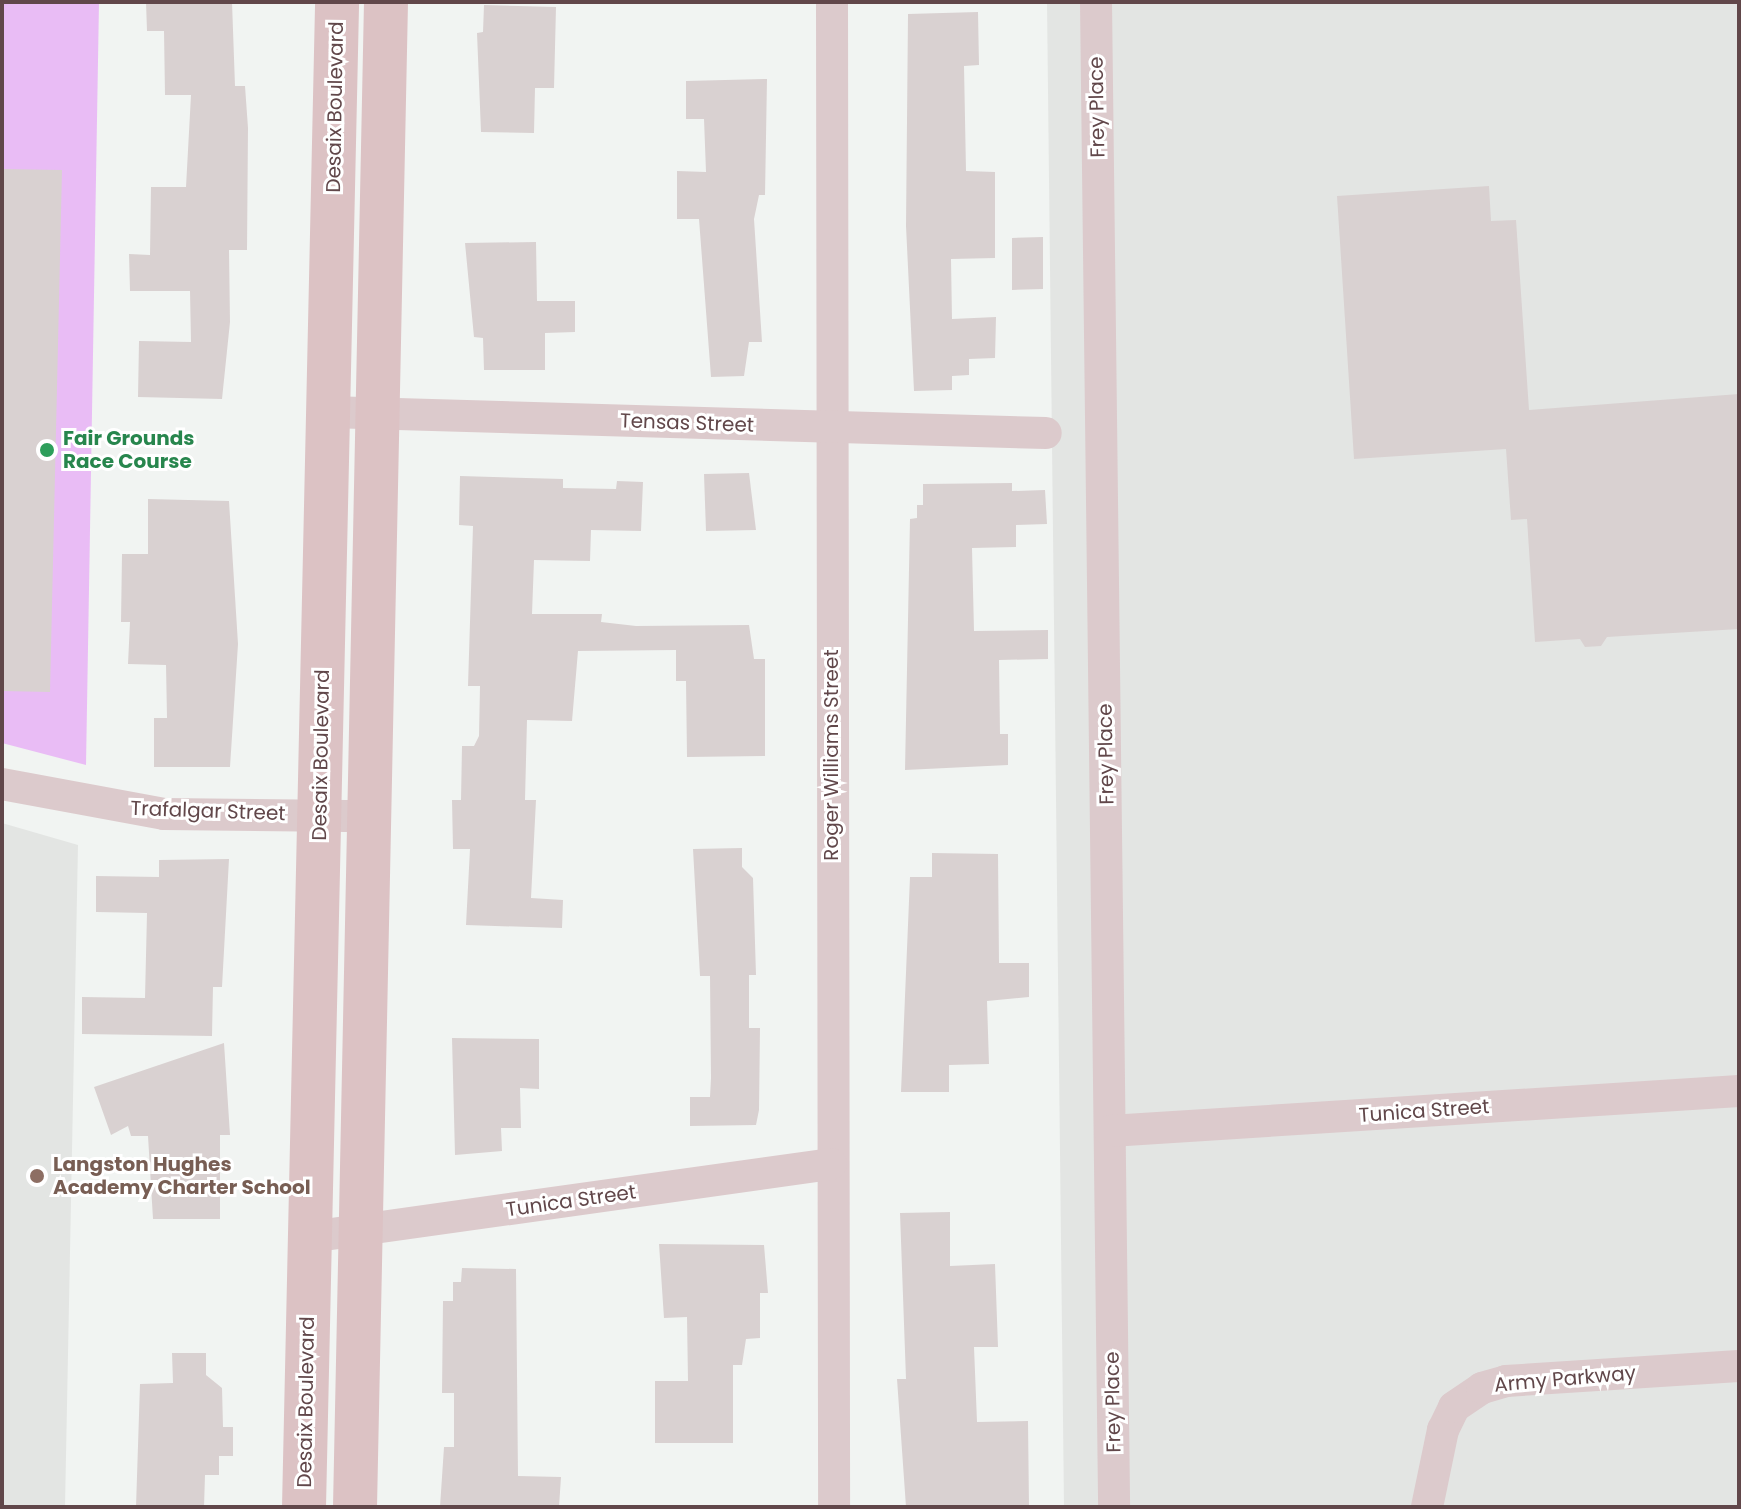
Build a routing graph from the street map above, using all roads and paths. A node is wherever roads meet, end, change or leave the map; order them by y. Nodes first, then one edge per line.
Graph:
1 (337, 2) edge
2 (386, 2) edge
3 (832, 2) edge
4 (1096, 2) edge
5 (328, 412) junction
6 (378, 414) junction
7 (831, 428) junction
8 (1046, 433) dead end
9 (2, 784) edge
10 (320, 815) junction
11 (369, 816) junction
12 (1739, 1091) edge
13 (1110, 1131) junction
14 (831, 1164) junction
15 (361, 1230) junction
16 (310, 1237) junction
17 (1739, 1366) edge
18 (304, 1507) edge
19 (355, 1507) edge
20 (834, 1507) edge
21 (1114, 1507) edge
22 (1427, 1507) edge

1 - 5 street, Desaix Boulevard
2 - 6 street
3 - 7 street, Roger Williams Street
4 - 13 street, Frey Place
5 - 6 street, Tensas Street
5 - 10 street, Desaix Boulevard
6 - 7 street, Tensas Street
6 - 11 street
7 - 8 street, Tensas Street
7 - 14 street, Roger Williams Street
9 - 10 street, Trafalgar Street
10 - 11 street, Trafalgar Street
10 - 16 street, Desaix Boulevard
11 - 15 street
12 - 13 street, Tunica Street
13 - 21 street, Frey Place
14 - 15 street, Tunica Street
14 - 20 street, Roger Williams Street
15 - 16 street, Tunica Street
15 - 19 street
16 - 18 street, Desaix Boulevard
17 - 22 street, Army Parkway

